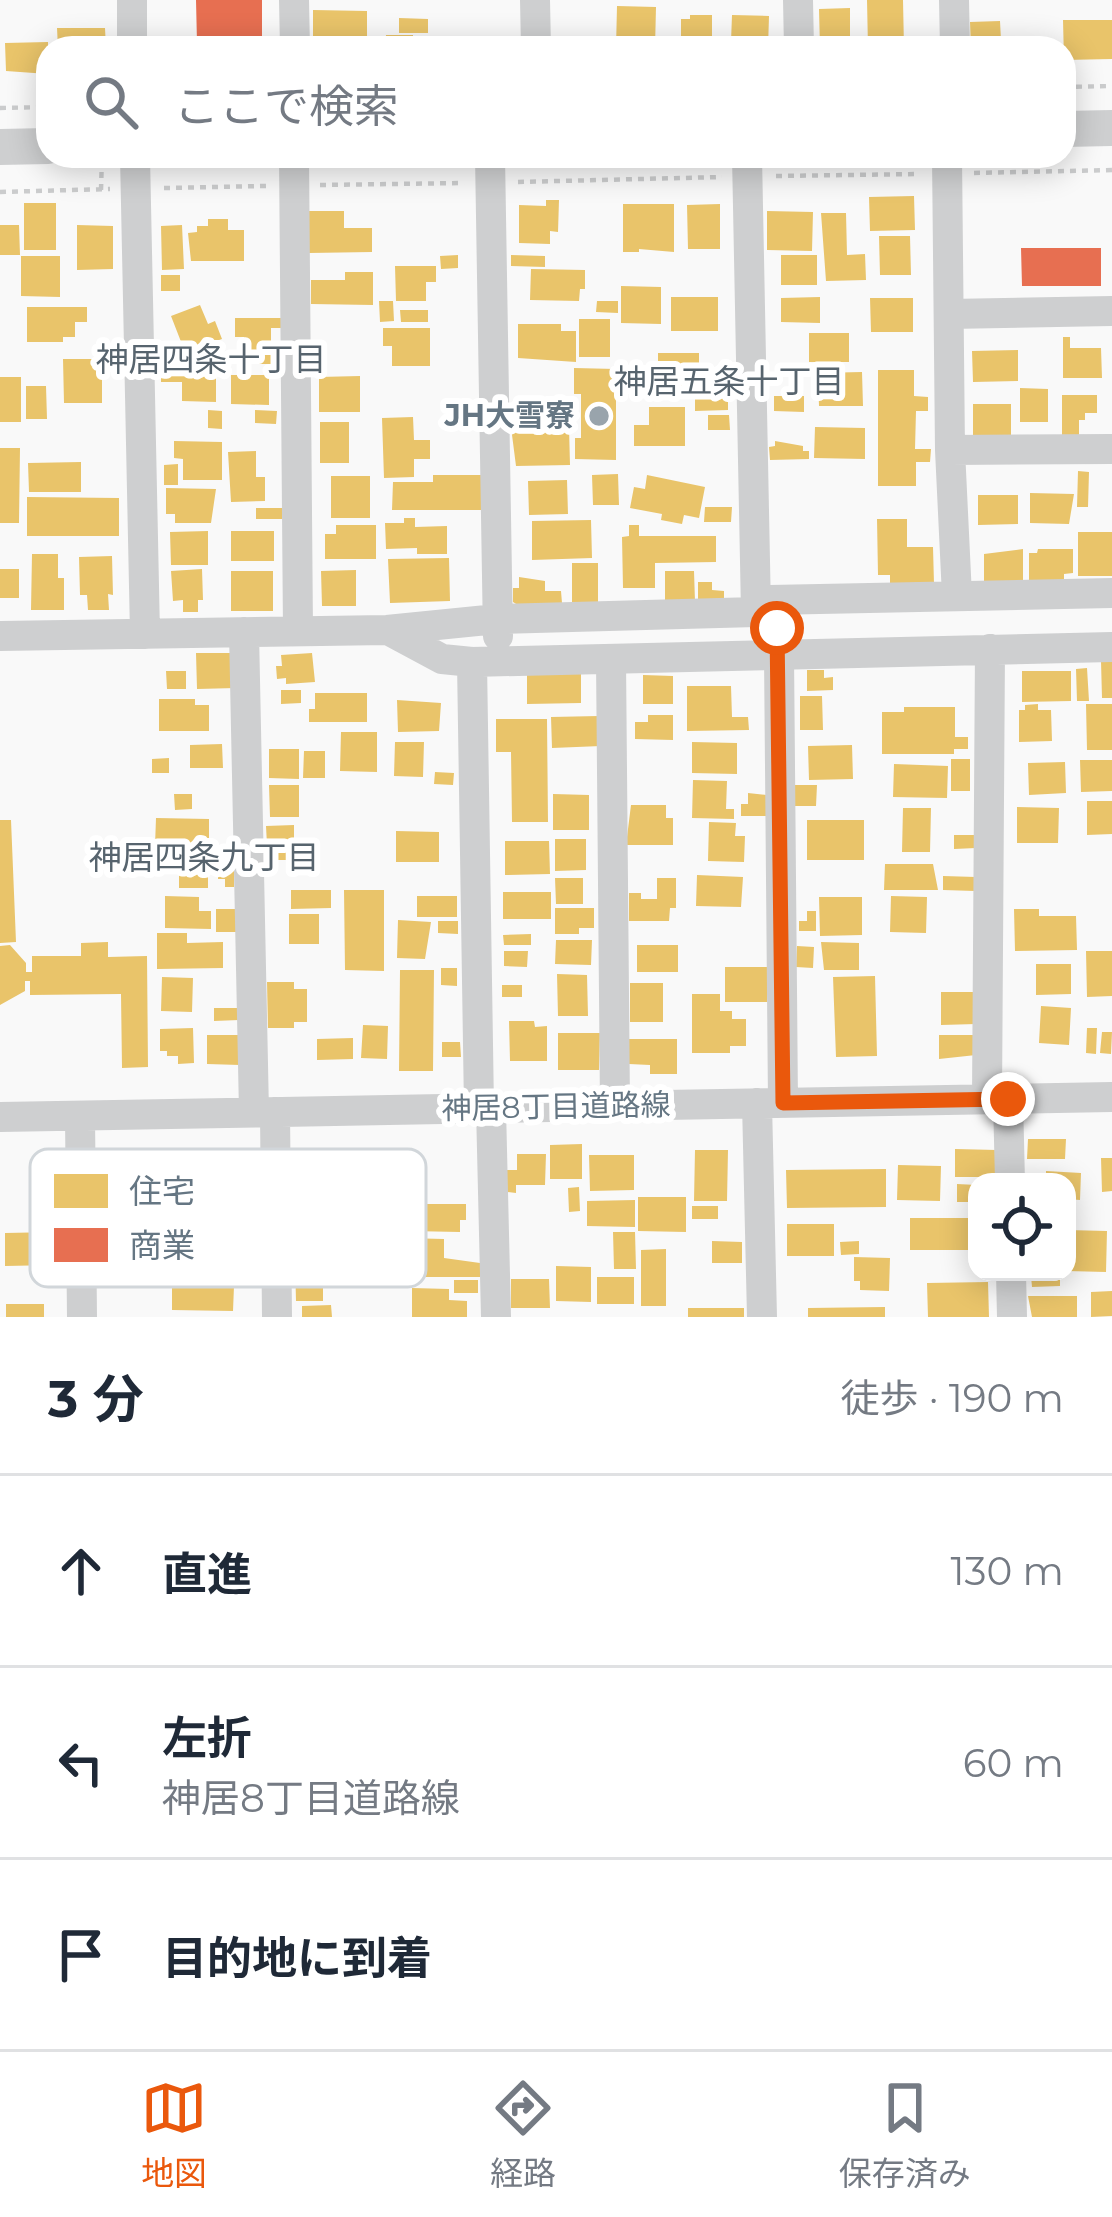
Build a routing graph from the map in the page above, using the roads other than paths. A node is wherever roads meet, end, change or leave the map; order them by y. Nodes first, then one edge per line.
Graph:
1 (132, 0) edge
2 (294, 0) edge
3 (535, 0) edge
4 (798, 0) edge
5 (954, 0) edge
6 (132, 36) edge
7 (295, 36) edge
8 (536, 36) edge
9 (799, 36) edge
10 (955, 36) edge
11 (1112, 128) edge
12 (1076, 129) edge
13 (36, 146) edge
14 (0, 147) edge
15 (135, 168) edge
16 (747, 168) edge
17 (947, 168) edge
18 (490, 169) edge
19 (293, 171) edge
20 (1112, 311) edge
21 (950, 314) junction
22 (1112, 448) edge
23 (950, 450) junction
24 (1112, 593) edge
25 (957, 596) junction
26 (763, 606) junction
27 (497, 619) junction
28 (387, 630) junction
29 (298, 631) junction
30 (244, 632) junction
31 (145, 634) junction
32 (0, 636) edge
33 (1112, 646) edge
34 (990, 650) junction
35 (779, 655) junction
36 (611, 659) junction
37 (486, 662) junction
38 (1112, 1097) edge
39 (998, 1099) junction
40 (770, 1103) junction
41 (615, 1106) junction
42 (485, 1108) junction
43 (264, 1112) junction
44 (80, 1116) junction
45 (0, 1117) edge
46 (80, 1149) edge
47 (266, 1149) edge
48 (1009, 1173) edge
49 (1011, 1281) edge
50 (82, 1287) edge
51 (275, 1287) edge
52 (82, 1317) edge
53 (277, 1317) edge
54 (496, 1317) edge
55 (762, 1317) edge
56 (1012, 1317) edge

1 - 6 street
2 - 7 street
3 - 8 street
4 - 9 street
5 - 10 street
11 - 12 street
13 - 14 street
15 - 31 street
16 - 26 street
17 - 21 street
18 - 27 street
19 - 29 street
20 - 21 street
21 - 23 street
22 - 23 street
23 - 25 street
24 - 25 street
25 - 26 street
26 - 27 street
26 - 35 street
27 - 28 street
27 - 37 street
28 - 29 street
28 - 37 street
29 - 30 street
30 - 31 street
30 - 43 street
31 - 32 street
33 - 34 street
34 - 35 street
34 - 39 street
35 - 36 street
35 - 40 street
36 - 37 street
36 - 41 street
37 - 42 street
38 - 39 street, 神居8丁目道路線
39 - 40 street, 神居8丁目道路線
39 - 48 street
40 - 41 street, 神居8丁目道路線
40 - 55 street
41 - 42 street, 神居8丁目道路線
42 - 43 street, 神居8丁目道路線
42 - 54 street
43 - 44 street, 神居8丁目道路線
43 - 47 street
44 - 45 street, 神居8丁目道路線
44 - 46 street
49 - 56 street
50 - 52 street
51 - 53 street

